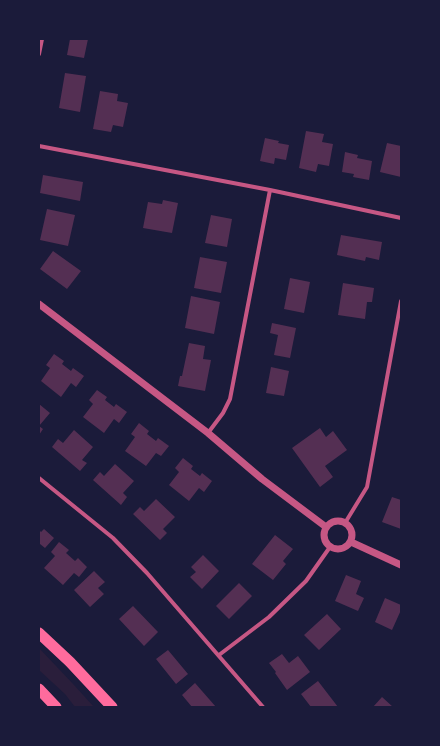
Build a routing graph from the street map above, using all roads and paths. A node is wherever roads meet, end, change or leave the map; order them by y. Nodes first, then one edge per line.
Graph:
1 (42, 39) edge
2 (39, 54) edge
3 (39, 146) edge
4 (270, 190) junction
5 (401, 218) edge
6 (401, 301) edge
7 (39, 304) edge
8 (208, 433) junction
9 (39, 478) edge
10 (345, 523) junction
11 (326, 527) junction
12 (351, 542) junction
13 (330, 547) junction
14 (401, 565) edge
15 (39, 633) edge
16 (219, 655) junction
17 (39, 688) edge
18 (56, 707) edge
19 (112, 707) edge
20 (263, 707) edge

1 - 2 street
3 - 4 street
4 - 5 street
4 - 8 street
6 - 10 street
7 - 8 street
8 - 11 street
9 - 16 street
10 - 11 street
10 - 12 street
11 - 13 street
12 - 13 street
12 - 14 street
13 - 16 street
15 - 19 highway
16 - 20 street
17 - 18 highway

